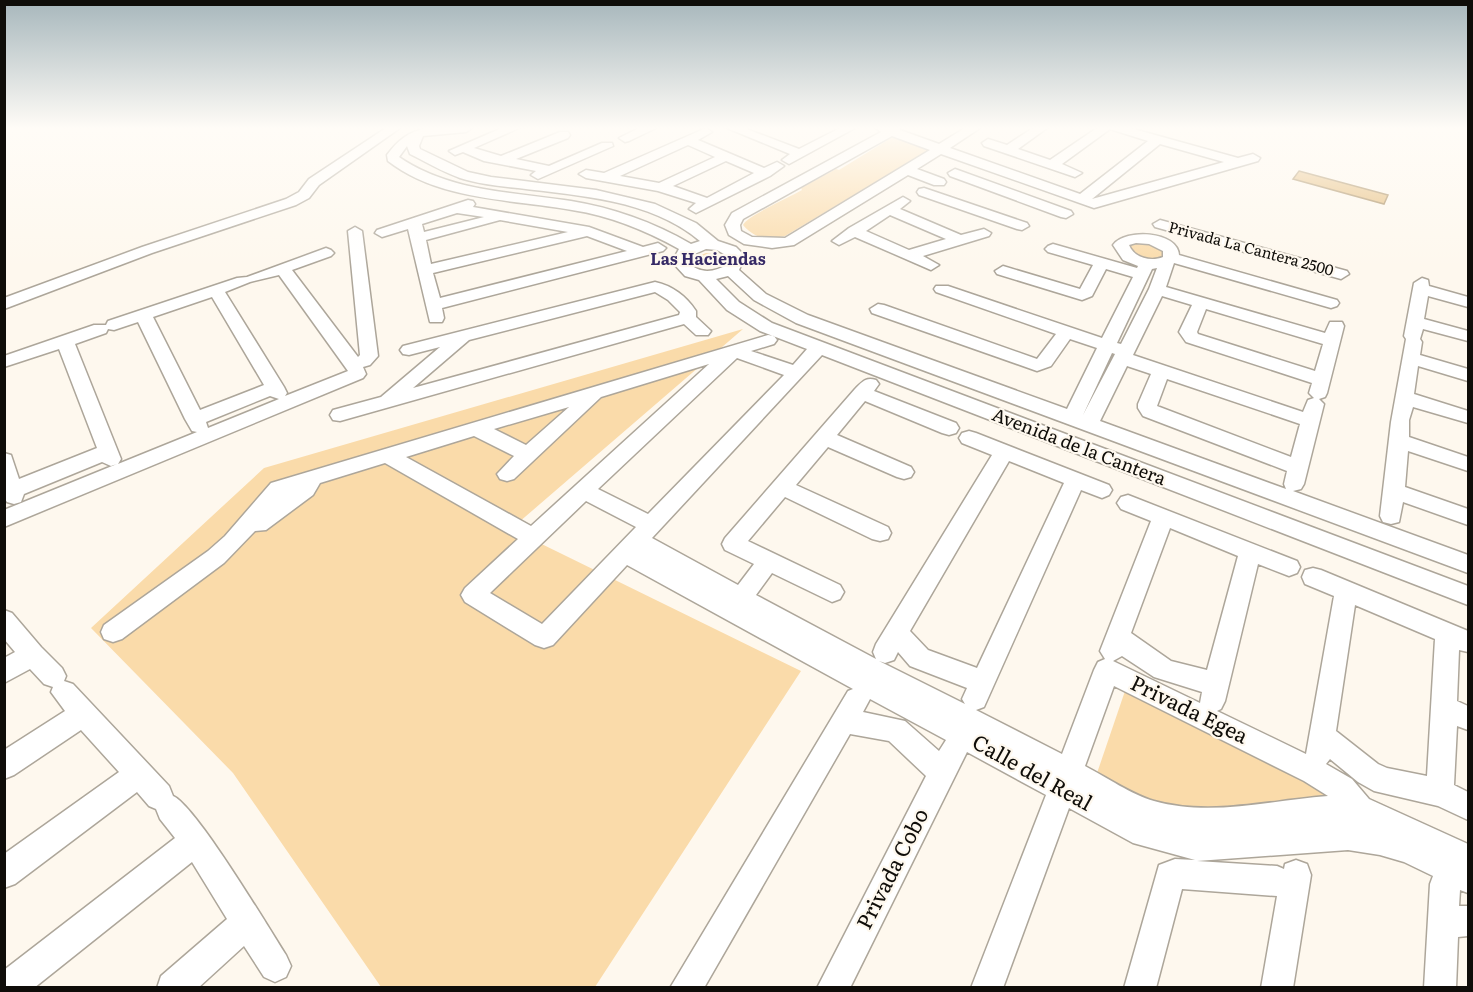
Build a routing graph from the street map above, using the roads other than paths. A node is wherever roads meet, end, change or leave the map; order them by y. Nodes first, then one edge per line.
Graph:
1 (324, 174) edge
2 (426, 174) edge
3 (462, 174) edge
4 (540, 174) edge
5 (589, 174) edge
6 (613, 174) edge
7 (689, 174) edge
8 (762, 174) edge
9 (813, 174) edge
10 (901, 174) edge
11 (912, 174) edge
12 (953, 174) edge
13 (959, 174) edge
14 (1118, 174) edge
15 (1019, 175) edge
16 (1192, 175) edge
17 (536, 176) dead end
18 (609, 176) junction
19 (749, 181) junction
20 (515, 185) junction
21 (933, 186) junction
22 (661, 188) junction
23 (778, 194) junction
24 (500, 198) junction
25 (482, 199) dead end
26 (706, 202) junction
27 (1086, 202) junction
28 (553, 203) junction
29 (901, 204) junction
30 (455, 208) junction
31 (842, 210) junction
32 (689, 213) dead end
33 (1066, 214) junction
34 (500, 218) junction
35 (414, 222) junction
36 (540, 222) junction
37 (1033, 223) junction
38 (1160, 224) dead end
39 (865, 225) junction
40 (355, 231) dead end
41 (589, 231) junction
42 (1000, 232) dead end
43 (382, 233) dead end
44 (984, 234) dead end
45 (417, 238) junction
46 (744, 239) junction
47 (839, 240) dead end
48 (960, 240) junction
49 (722, 247) junction
50 (689, 249) junction
51 (1053, 249) dead end
52 (326, 253) dead end
53 (908, 255) junction
54 (1170, 260) junction
55 (1101, 264) junction
56 (931, 265) dead end
57 (282, 268) junction
58 (1144, 269) junction
59 (425, 270) junction
60 (730, 270) junction
61 (1003, 271) dead end
62 (704, 275) junction
63 (942, 289) dead end
64 (1157, 289) junction
65 (216, 290) junction
66 (718, 292) junction
67 (1201, 302) junction
68 (1468, 302) edge
69 (1331, 303) junction
70 (4, 304) edge
71 (683, 308) junction
72 (878, 309) dead end
73 (144, 315) junction
74 (814, 324) junction
75 (1331, 329) junction
76 (1066, 331) junction
77 (702, 332) dead end
78 (465, 336) junction
79 (1468, 336) edge
80 (798, 339) junction
81 (768, 340) dead end
82 (1413, 340) junction
83 (65, 341) junction
84 (819, 347) junction
85 (409, 350) dead end
86 (734, 351) junction
87 (1119, 352) junction
88 (4, 362) edge
89 (353, 364) junction
90 (1161, 372) junction
91 (796, 373) junction
92 (1468, 375) edge
93 (598, 391) junction
94 (1316, 400) junction
95 (384, 403) junction
96 (241, 412) junction
97 (340, 415) dead end
98 (1468, 417) edge
99 (1402, 419) junction
100 (1081, 421) junction
101 (474, 428) junction
102 (949, 428) dead end
103 (824, 437) junction
104 (969, 438) dead end
105 (1004, 452) junction
106 (385, 454) junction
107 (528, 455) junction
108 (4, 460) edge
109 (1468, 464) edge
110 (62, 470) junction
111 (904, 472) dead end
112 (507, 474) dead end
113 (1075, 481) junction
114 (782, 487) junction
115 (583, 490) junction
116 (1102, 490) dead end
117 (1394, 491) junction
118 (70, 492) junction
119 (1128, 502) dead end
120 (1391, 516) dead end
121 (1163, 517) junction
122 (1468, 517) edge
123 (4, 519) edge
124 (880, 533) dead end
125 (534, 538) junction
126 (637, 539) junction
127 (1250, 552) junction
128 (769, 561) junction
129 (1468, 564) edge
130 (1289, 567) dead end
131 (1313, 577) dead end
132 (1346, 591) junction
133 (832, 592) dead end
134 (1468, 596) edge
135 (736, 604) junction
136 (4, 620) edge
137 (112, 632) dead end
138 (1458, 637) edge
139 (32, 655) junction
140 (932, 664) junction
141 (4, 672) edge
142 (1152, 678) junction
143 (912, 699) junction
144 (1444, 708) junction
145 (84, 713) junction
146 (1468, 718) edge
147 (896, 730) junction
148 (4, 766) edge
149 (139, 774) junction
150 (1376, 777) junction
151 (1065, 782) junction
152 (1440, 793) junction
153 (1468, 806) edge
154 (1365, 812) junction
155 (195, 841) junction
156 (1240, 843) junction
157 (1468, 859) edge
158 (4, 873) edge
159 (1254, 880) junction
160 (1456, 881) edge
161 (248, 922) junction
162 (1456, 922) edge
163 (275, 966) dead end
164 (7, 987) edge
165 (173, 987) edge
166 (686, 987) edge
167 (833, 987) edge
168 (987, 987) edge
169 (1140, 987) edge
170 (1277, 987) edge
171 (1440, 987) edge

1 - 70 street
2 - 24 street
3 - 20 street
4 - 17 street
5 - 18 street
6 - 18 street
7 - 22 street
8 - 19 street
9 - 23 street
10 - 31 street
11 - 21 street
12 - 21 street
13 - 33 street
14 - 27 street
15 - 27 street
16 - 27 street
18 - 22 street
19 - 23 street
19 - 26 street
20 - 24 street
20 - 49 street
21 - 29 street
21 - 37 street
22 - 26 street
23 - 46 street
24 - 28 street
25 - 30 street
26 - 32 street
27 - 33 street
28 - 36 street
28 - 50 street
29 - 39 street
29 - 48 street
30 - 34 street
30 - 35 street
31 - 39 street
31 - 46 street
33 - 37 street
34 - 36 street
34 - 45 street
35 - 43 street
35 - 45 street
36 - 41 street
37 - 42 street
38 - 69 street, Privada La Cantera 2500
39 - 47 street
39 - 53 street
40 - 89 street
41 - 59 street
41 - 59 street
44 - 48 street
45 - 59 street
46 - 49 street
48 - 53 street
49 - 50 street
49 - 60 street
50 - 62 street, Avenida de la Cantera
51 - 55 street
52 - 57 street
53 - 56 street
54 - 58 street
54 - 58 street
54 - 64 street
54 - 69 street, Privada La Cantera 2500
55 - 58 street
55 - 61 street
57 - 65 street
57 - 89 street
58 - 87 street
60 - 62 street
60 - 74 street, Avenida de la Cantera
62 - 66 street, Avenida de la Cantera
63 - 76 street
64 - 67 street
64 - 87 street
65 - 73 street
65 - 96 street
66 - 71 street
66 - 80 street, Avenida de la Cantera
67 - 75 street
67 - 94 street
68 - 82 street
69 - 75 street, Privada La Cantera 2500
71 - 77 street
71 - 78 street
71 - 95 street
72 - 76 street
73 - 83 street
73 - 96 street
74 - 80 street
74 - 100 street, Avenida de la Cantera
75 - 94 street, Privada La Cantera 2500
76 - 87 street
78 - 85 street
78 - 95 street
79 - 82 street
80 - 84 street, Avenida de la Cantera
81 - 86 street
82 - 92 street
82 - 99 street
83 - 88 street
83 - 110 street
84 - 91 street
84 - 134 street, Avenida de la Cantera
86 - 91 street
86 - 93 street
86 - 115 street
87 - 90 street
87 - 100 street
89 - 96 street
90 - 94 street
90 - 94 street, Privada La Cantera 2500
91 - 126 street
93 - 101 street
93 - 107 street
95 - 97 street
96 - 118 street
98 - 99 street
99 - 109 street
99 - 117 street
100 - 129 street, Avenida de la Cantera
101 - 106 street
101 - 107 street
102 - 103 street
103 - 111 street
103 - 114 street
104 - 105 street
105 - 113 street
105 - 140 street
106 - 125 street
106 - 137 street
107 - 112 street
108 - 110 street
110 - 118 street
113 - 116 street
113 - 140 street
114 - 124 street
114 - 128 street
115 - 125 street
115 - 126 street, Calle del Real
117 - 120 street
117 - 122 street
118 - 123 street
119 - 121 street
121 - 127 street
121 - 142 street
125 - 126 street
126 - 135 street, Calle del Real
127 - 130 street
127 - 142 street
128 - 133 street
128 - 135 street
131 - 132 street
132 - 138 street
132 - 150 street
135 - 143 street, Calle del Real
136 - 139 street
138 - 144 street
139 - 141 street
139 - 145 street
140 - 143 street
142 - 151 street, Privada Egea
142 - 154 street, Privada Egea
143 - 147 street
143 - 151 street, Calle del Real
144 - 146 street
144 - 152 street
145 - 148 street
145 - 149 street
147 - 166 street
147 - 167 street, Privada Cobo
149 - 155 street
149 - 158 street
150 - 152 street
150 - 154 street
151 - 154 street, Calle del Real
151 - 156 street, Calle del Real
151 - 168 street
152 - 153 street
154 - 157 street, Calle del Real
155 - 161 street
155 - 164 street
156 - 159 street
156 - 160 street, Calle del Real
159 - 169 street
159 - 170 street
160 - 162 street
161 - 163 street
161 - 165 street
162 - 171 street

